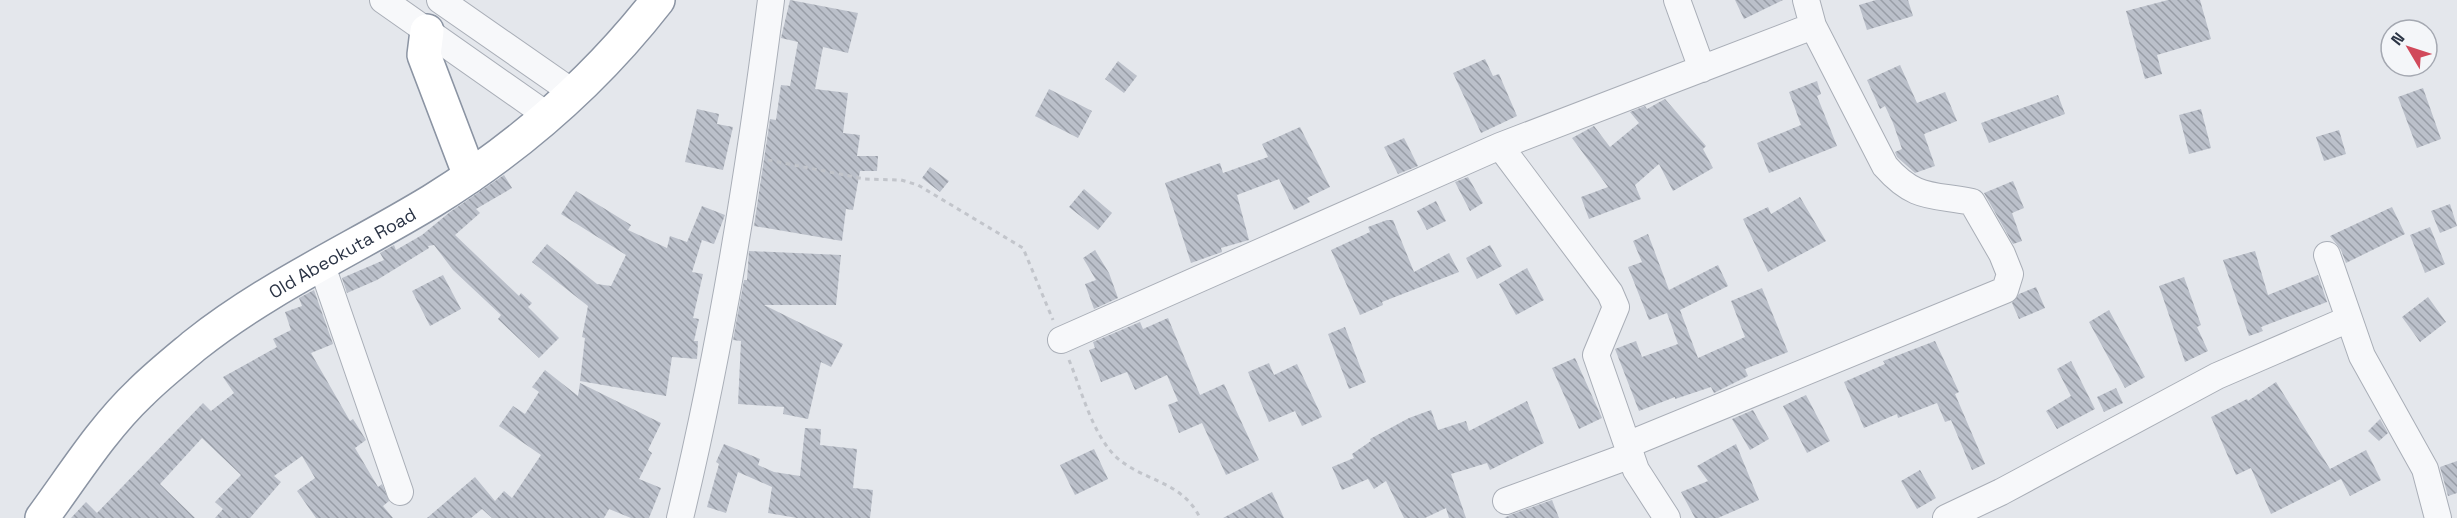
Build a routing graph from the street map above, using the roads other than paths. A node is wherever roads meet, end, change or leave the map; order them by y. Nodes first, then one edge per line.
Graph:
1 (383, 0) edge
2 (658, 0) edge
3 (771, 0) edge
4 (1677, 0) edge
5 (1806, 0) edge
6 (445, 4) edge
7 (1814, 26) junction
8 (428, 31) junction
9 (1702, 69) junction
10 (575, 94) junction
11 (548, 116) junction
12 (1500, 147) junction
13 (470, 176) junction
14 (2327, 255) dead end
15 (321, 263) junction
16 (2349, 319) junction
17 (1061, 340) road end
18 (1629, 450) junction
19 (400, 492) dead end
20 (1506, 501) dead end
21 (42, 518) edge
22 (681, 518) edge
23 (1667, 518) edge
24 (1946, 518) edge
25 (2438, 518) edge

1 - 8 street
2 - 10 highway, Old Abeokuta Road
3 - 22 street
4 - 9 street
5 - 7 street
6 - 8 street
6 - 10 street
7 - 9 street
7 - 18 street
8 - 11 street
8 - 13 highway
9 - 12 street
10 - 11 highway, Old Abeokuta Road
11 - 13 highway, Old Abeokuta Road
12 - 17 street
12 - 18 street
13 - 15 highway, Old Abeokuta Road
14 - 16 street
15 - 19 street
15 - 21 highway, Old Abeokuta Road
16 - 24 street
16 - 25 street
18 - 20 street
18 - 23 street

